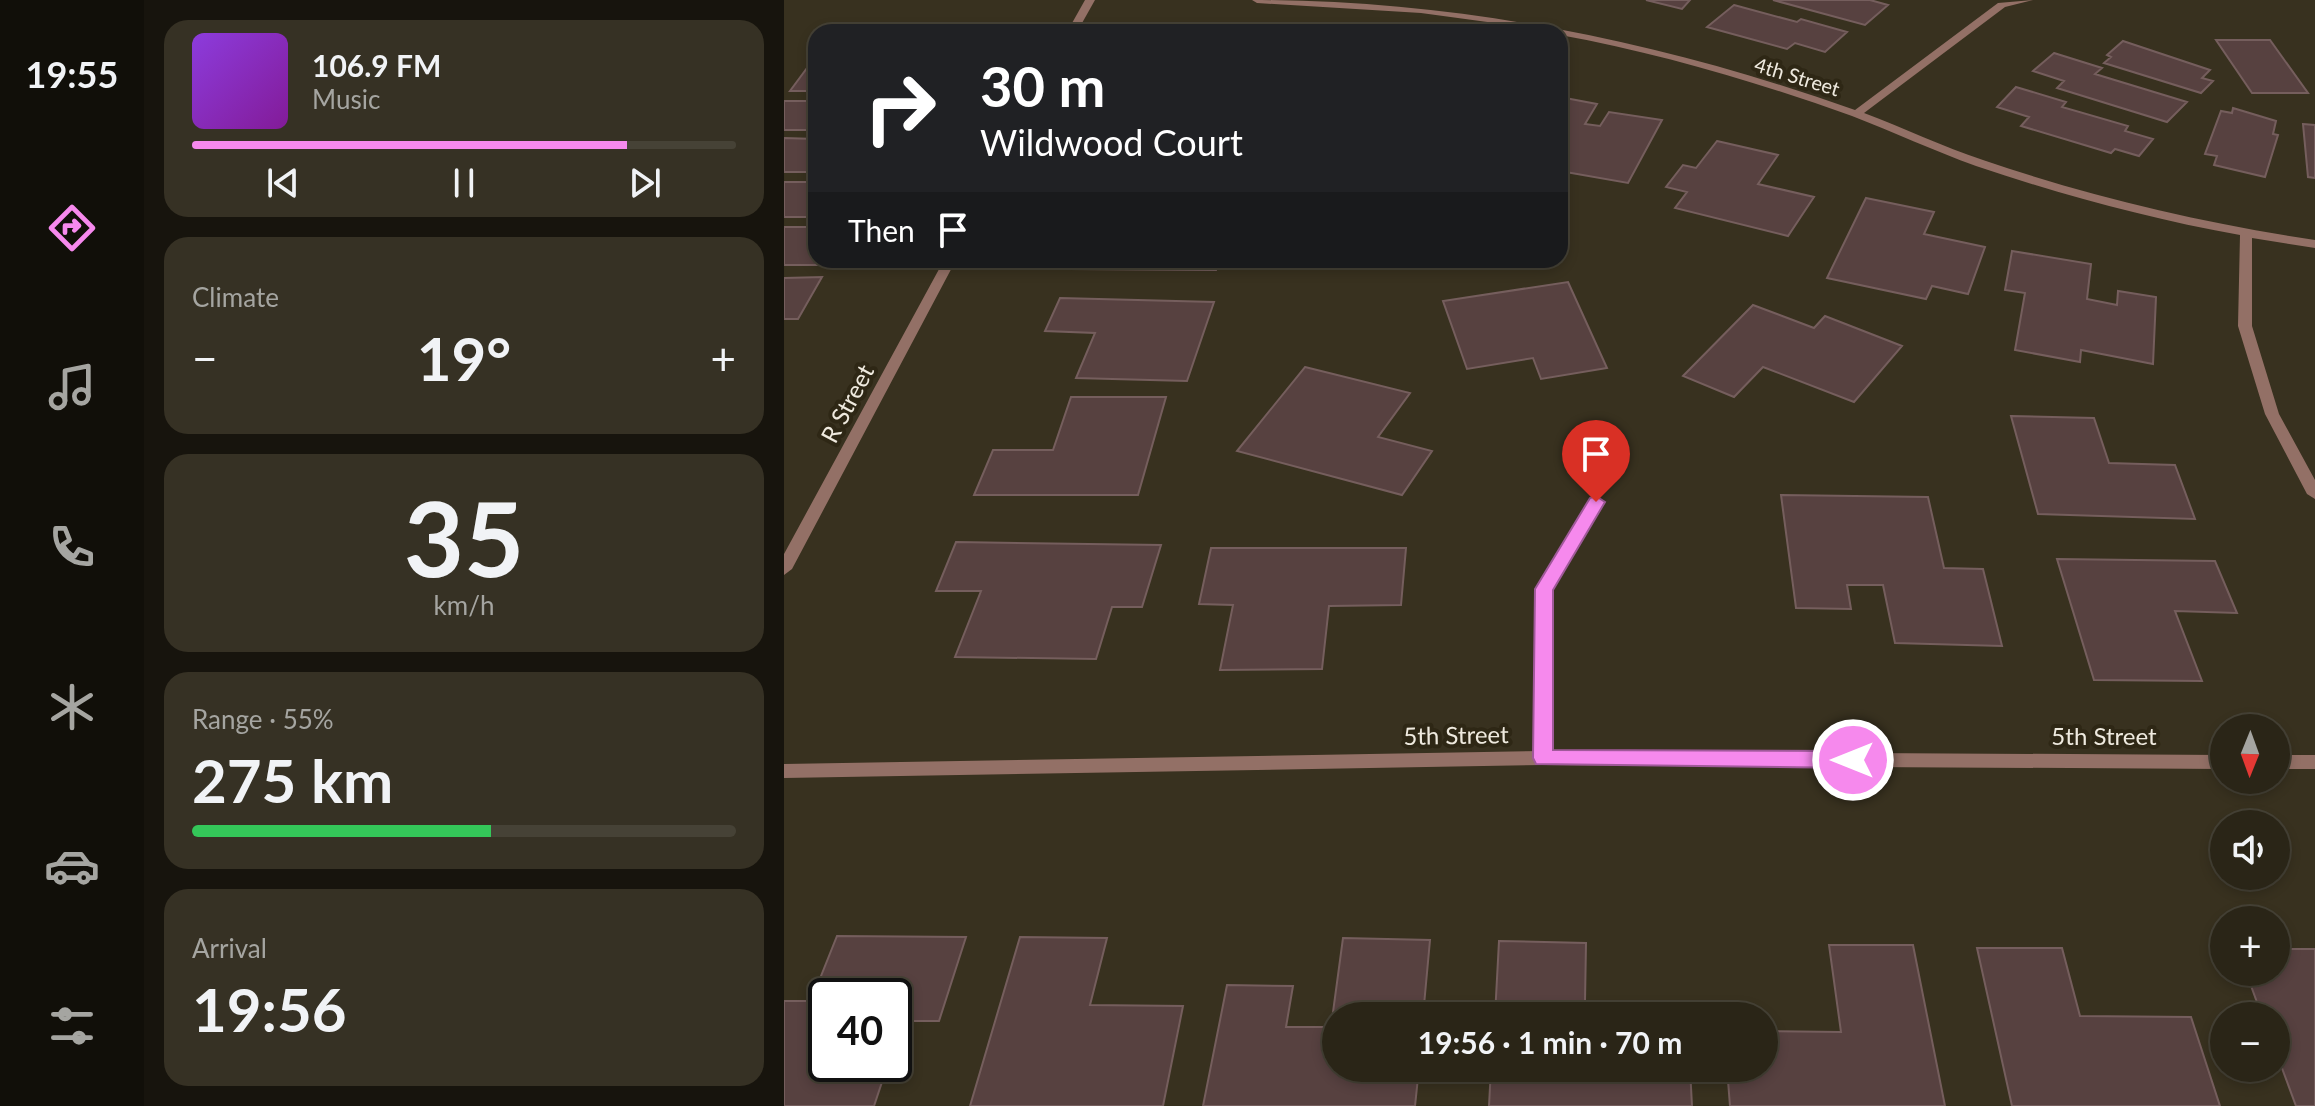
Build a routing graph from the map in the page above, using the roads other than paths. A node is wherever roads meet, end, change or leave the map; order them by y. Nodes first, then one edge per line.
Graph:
1 (1090, 0) edge
2 (1257, 0) edge
3 (2028, 0) edge
4 (1076, 24) edge
5 (1524, 24) edge
6 (1568, 32) edge
7 (1856, 114) junction
8 (2246, 235) junction
9 (2315, 244) edge
10 (946, 268) edge
11 (2315, 494) edge
12 (1596, 502) dead end
13 (784, 569) edge
14 (1543, 758) junction
15 (2210, 762) edge
16 (2290, 762) edge
17 (2315, 762) edge
18 (784, 771) edge

1 - 4 street
2 - 5 street, 4th Street
3 - 7 street
6 - 7 street, 4th Street
7 - 8 street, 4th Street
8 - 9 street, 4th Street
8 - 11 street
10 - 13 street, R Street
12 - 14 street
14 - 15 street, 5th Street
14 - 18 street, 5th Street
16 - 17 street

